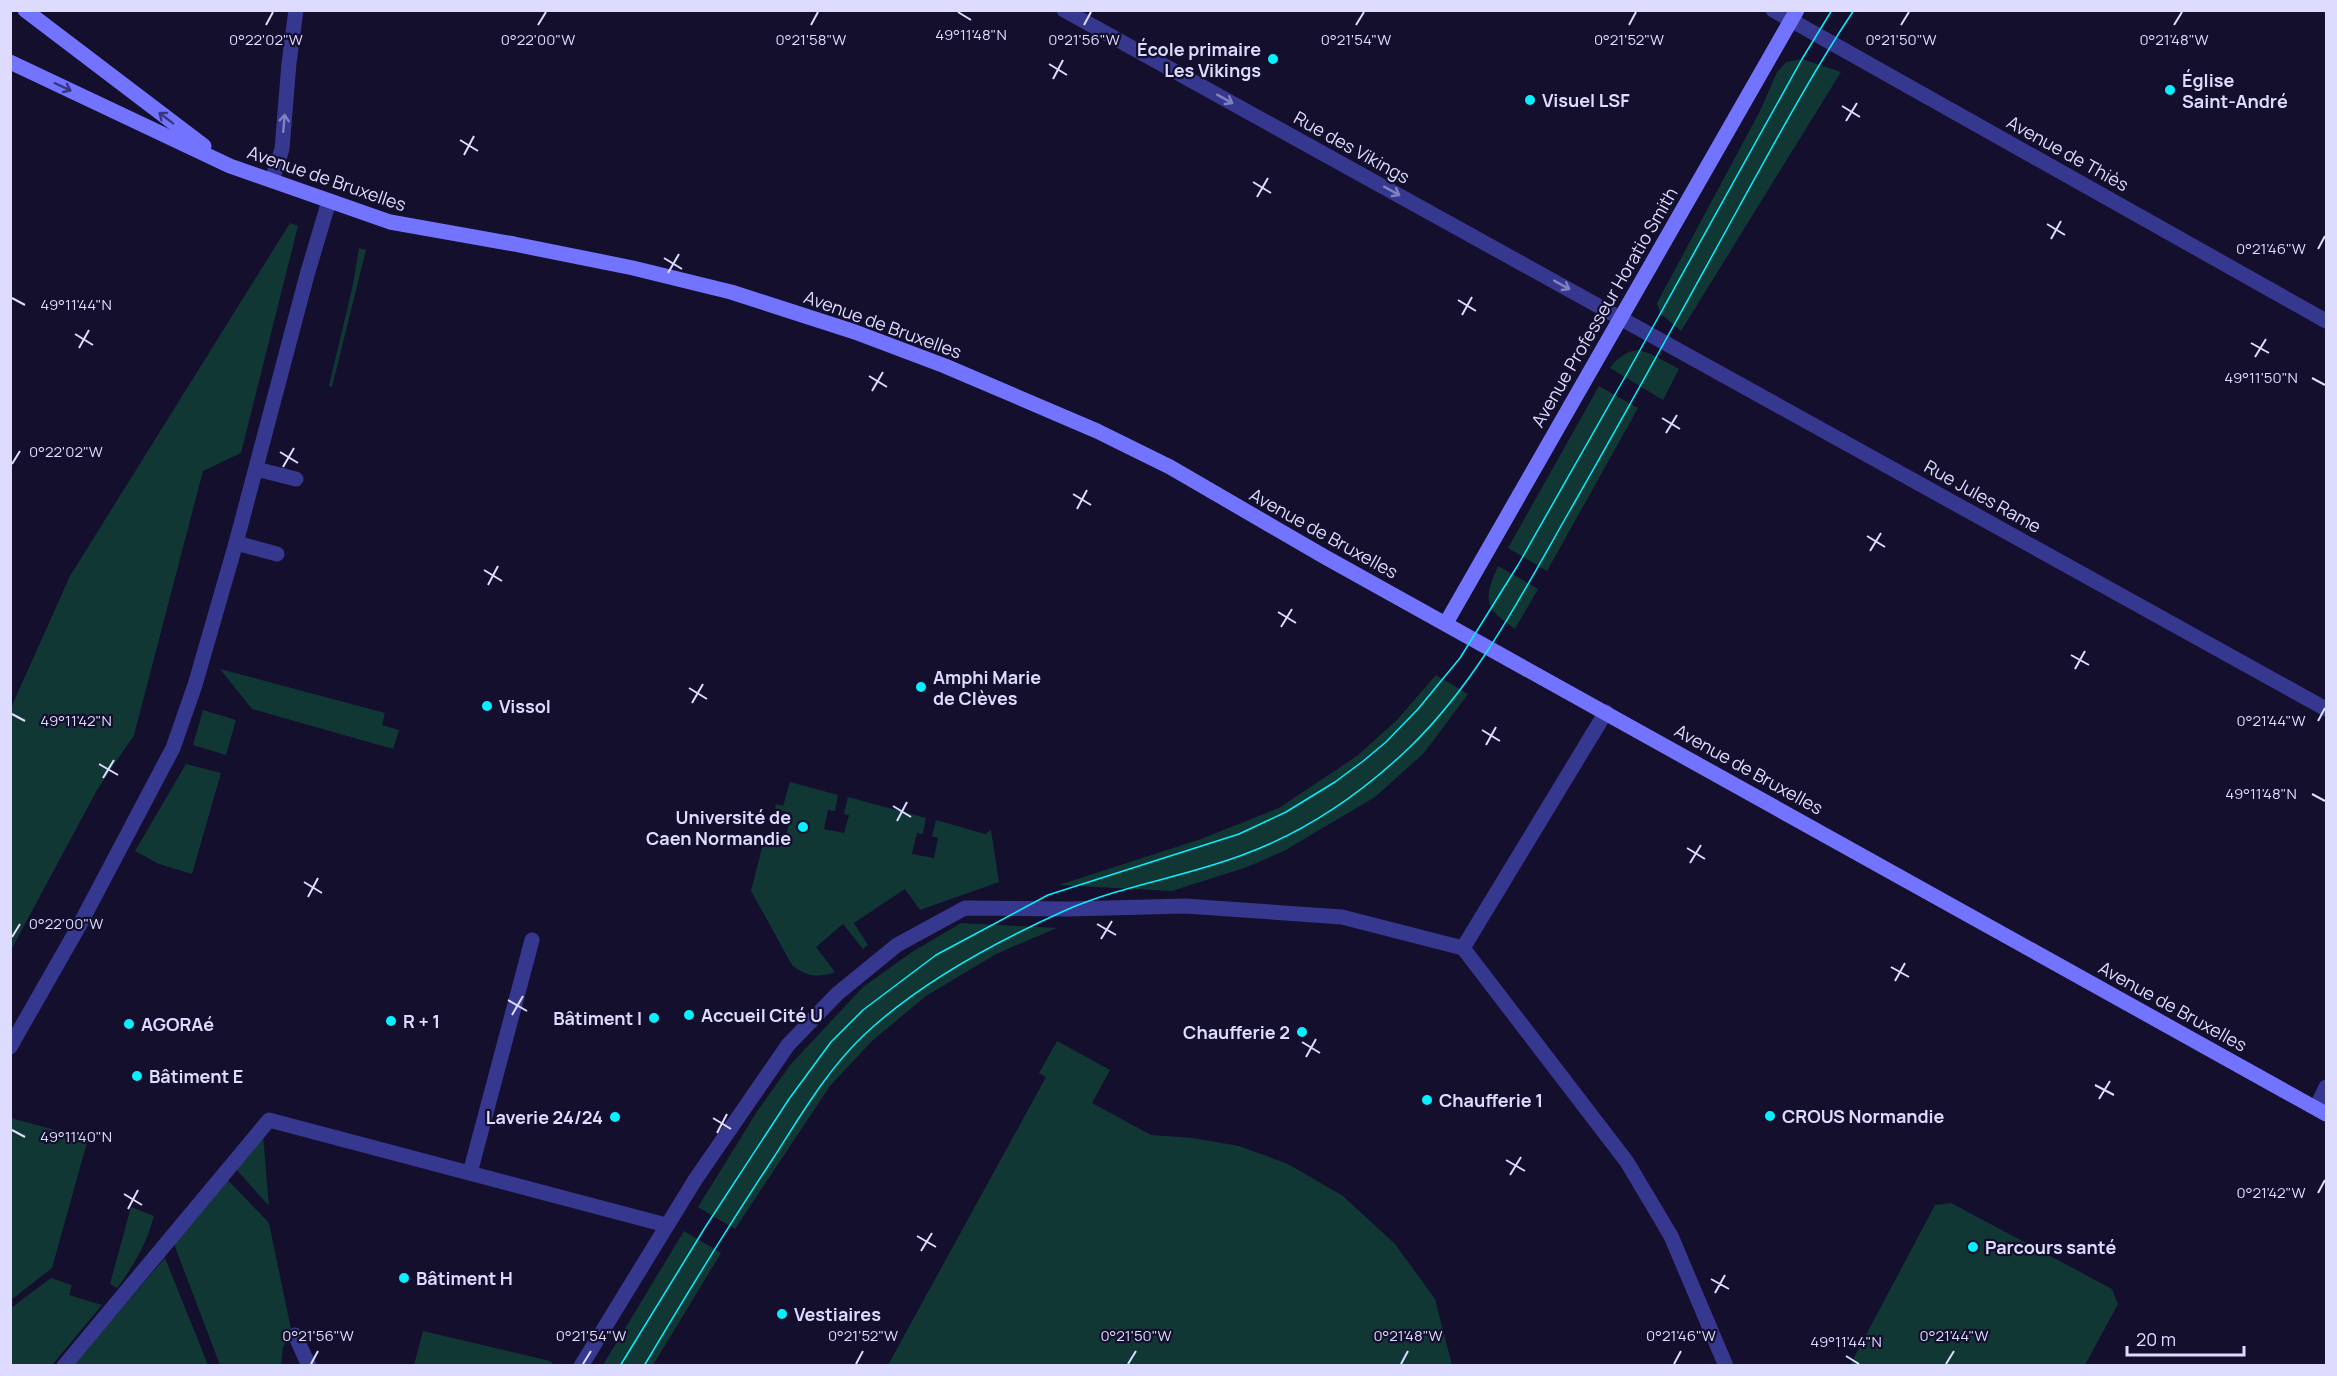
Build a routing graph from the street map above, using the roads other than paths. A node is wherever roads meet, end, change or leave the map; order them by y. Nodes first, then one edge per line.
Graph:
1 (25, 10) edge
2 (296, 10) edge
3 (1064, 10) edge
4 (1773, 10) edge
5 (1794, 16) edge
6 (10, 62) edge
7 (230, 166) junction
8 (272, 180) junction
9 (329, 201) junction
10 (1621, 317) junction
11 (2326, 321) edge
12 (256, 469) junction
13 (296, 479) dead end
14 (236, 543) junction
15 (278, 554) dead end
16 (1446, 623) junction
17 (2326, 709) edge
18 (1606, 712) junction
19 (532, 940) dead end
20 (1463, 948) junction
21 (10, 1047) edge
22 (2326, 1087) edge
23 (2321, 1111) edge
24 (470, 1173) junction
25 (666, 1225) junction
26 (295, 1335) dead end
27 (64, 1365) edge
28 (309, 1365) edge
29 (582, 1365) edge
30 (1726, 1365) edge

7 -> 1 street, Avenue de Bruxelles
8 -> 2 street
3 -> 10 street, Rue des Vikings
4 - 5 street, Avenue de Thiès
5 - 10 street, Avenue Professeur Horatio Smith
5 - 11 street, Avenue de Thiès
6 -> 7 street, Avenue de Bruxelles
7 - 8 street, Avenue de Bruxelles
8 - 9 street, Avenue de Bruxelles
9 - 12 street
9 - 16 street, Avenue de Bruxelles
10 - 16 street, Avenue Professeur Horatio Smith
10 - 17 street, Rue Jules Rame
12 - 13 street
12 - 14 street
14 - 15 street
14 - 21 street
16 - 18 street, Avenue de Bruxelles
18 - 20 street
18 - 23 street, Avenue de Bruxelles
19 - 24 street
20 - 25 street
20 - 30 street
22 - 23 street
24 - 25 street
24 - 27 street
25 - 29 street
26 - 28 street

